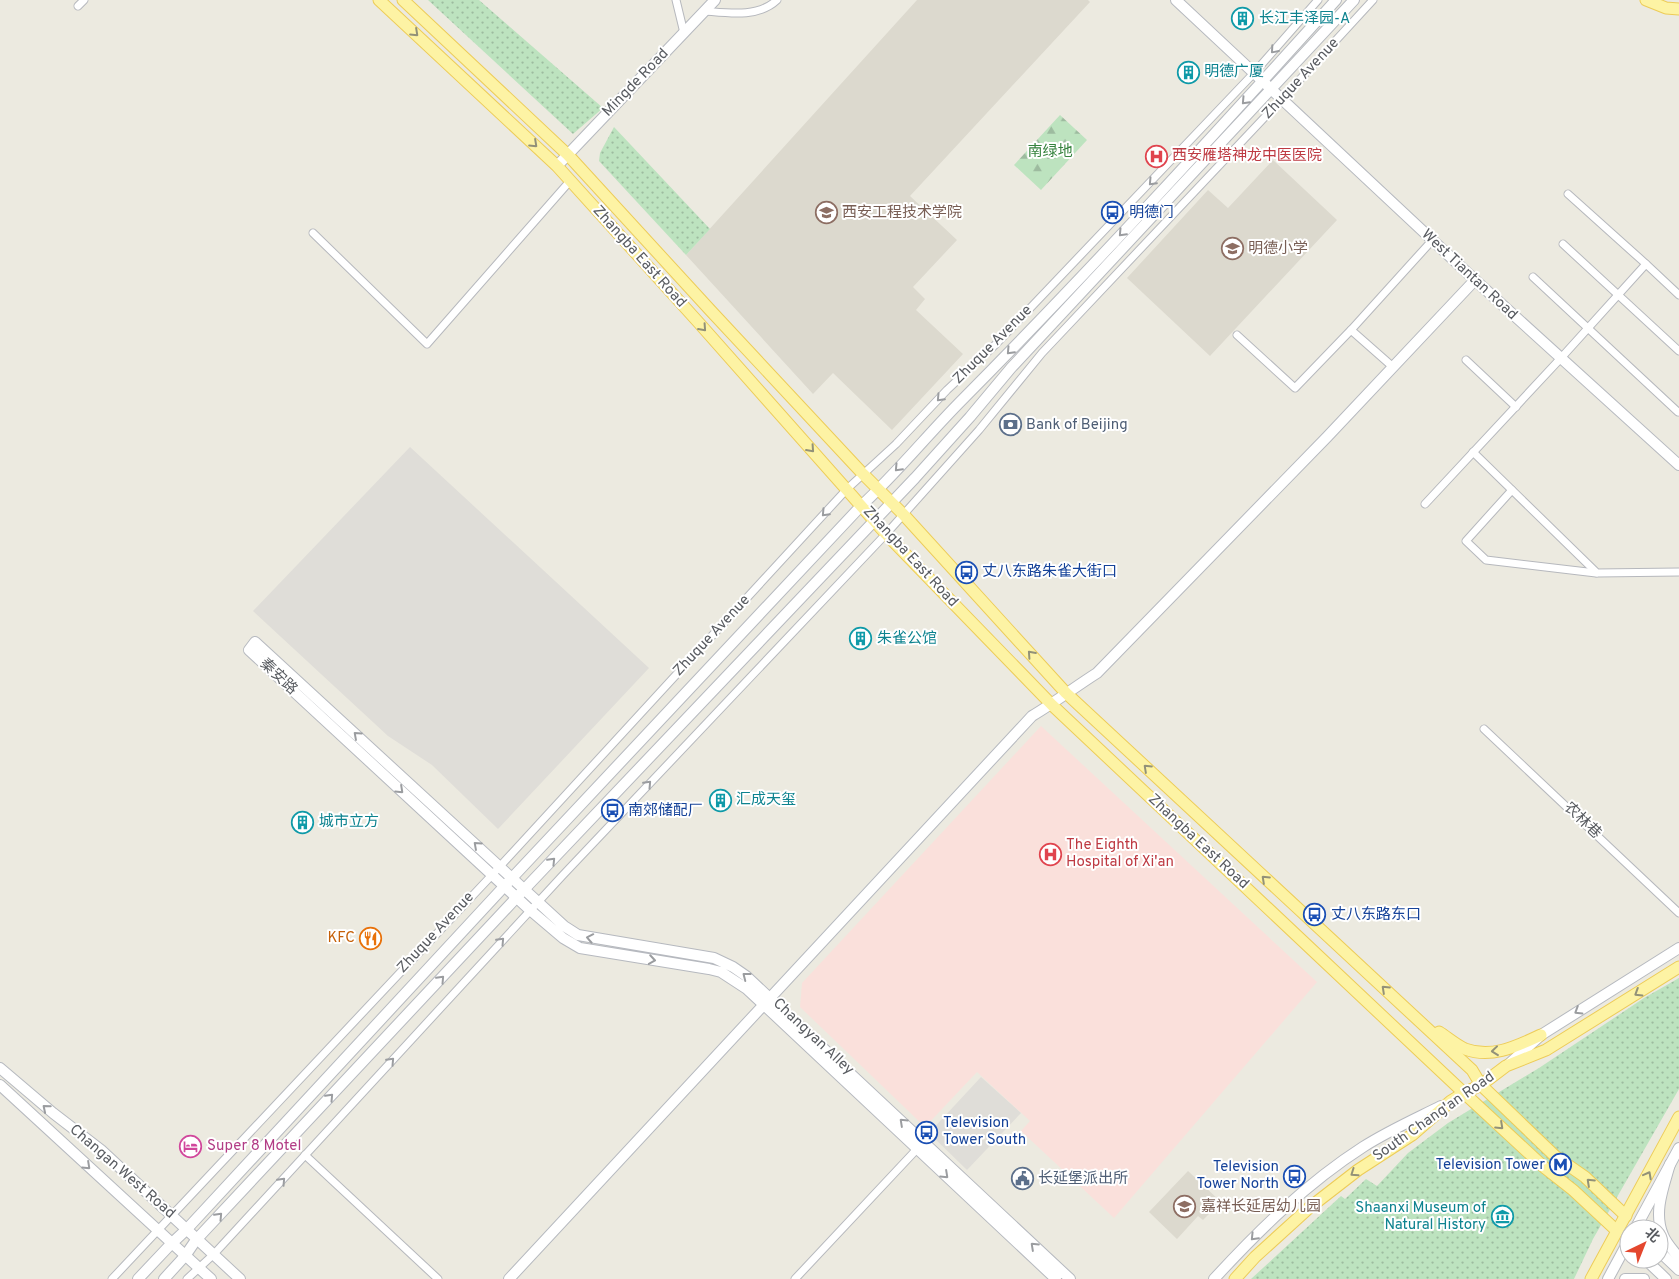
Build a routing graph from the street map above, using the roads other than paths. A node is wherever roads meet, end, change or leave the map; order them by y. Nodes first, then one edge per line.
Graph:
1 (379, 0) edge
2 (403, 0) edge
3 (676, 0) edge
4 (715, 0) edge
5 (777, 0) edge
6 (1176, 0) edge
7 (1318, 0) edge
8 (1336, 0) edge
9 (1354, 0) edge
10 (1373, 0) edge
11 (1646, 0) edge
12 (1679, 9) edge
13 (705, 11) junction
14 (684, 33) junction
15 (1254, 73) junction
16 (1262, 82) junction
17 (1271, 90) junction
18 (1281, 100) junction
19 (568, 155) junction
20 (557, 166) junction
21 (570, 181) junction
22 (1568, 194) dead end
23 (313, 233) dead end
24 (1563, 244) dead end
25 (1428, 246) dead end
26 (1646, 264) junction
27 (1533, 277) dead end
28 (1475, 280) junction
29 (1619, 295) junction
30 (1679, 295) edge
31 (1588, 328) junction
32 (1351, 330) junction
33 (1237, 335) dead end
34 (1679, 352) edge
35 (1561, 358) junction
36 (1466, 360) dead end
37 (1392, 367) junction
38 (1516, 406) junction
39 (1678, 412) dead end
40 (1473, 452) junction
41 (1679, 464) edge
42 (863, 474) junction
43 (847, 489) junction
44 (878, 490) junction
45 (1512, 490) junction
46 (891, 502) junction
47 (1425, 504) dead end
48 (861, 506) junction
49 (903, 514) junction
50 (874, 521) junction
51 (886, 534) junction
52 (1679, 572) edge
53 (1597, 573) junction
54 (1066, 693) junction
55 (1052, 704) junction
56 (1484, 729) dead end
57 (500, 866) junction
58 (492, 875) junction
59 (512, 878) junction
60 (504, 886) junction
61 (525, 889) junction
62 (517, 897) junction
63 (538, 902) junction
64 (530, 910) junction
65 (1679, 913) edge
66 (1679, 948) edge
67 (1679, 967) edge
68 (767, 1001) junction
69 (1410, 1013) junction
70 (1541, 1035) junction
71 (1506, 1066) junction
72 (0, 1068) edge
73 (0, 1085) edge
74 (1481, 1085) junction
75 (1464, 1093) junction
76 (1451, 1101) junction
77 (1679, 1117) edge
78 (1679, 1148) edge
79 (917, 1149) junction
80 (305, 1156) junction
81 (1670, 1164) junction
82 (172, 1214) junction
83 (1626, 1216) junction
84 (1628, 1219) edge
85 (1640, 1219) edge
86 (157, 1230) junction
87 (186, 1230) junction
88 (1617, 1231) junction
89 (196, 1240) junction
90 (171, 1244) junction
91 (214, 1254) junction
92 (185, 1256) junction
93 (1679, 1258) edge
94 (1619, 1259) edge
95 (1669, 1260) edge
96 (198, 1268) junction
97 (1656, 1269) edge
98 (1679, 1270) edge
99 (112, 1279) edge
100 (138, 1279) edge
101 (164, 1279) edge
102 (187, 1279) edge
103 (211, 1279) edge
104 (240, 1279) edge
105 (438, 1279) edge
106 (509, 1279) edge
107 (795, 1279) edge
108 (1056, 1279) edge
109 (1070, 1279) edge
110 (1214, 1279) edge
111 (1235, 1279) edge
112 (1591, 1279) edge
113 (1608, 1279) edge
114 (1626, 1279) edge
115 (1644, 1279) edge
116 (1666, 1279) edge

1 -> 20 main road, Zhangba East Road
2 - 19 main road, Zhangba East Road
3 - 14 street
4 - 13 main road, Mingde Road
5 - 13 street
6 - 15 main road, West Tiantan Road
7 -> 15 street, Zhuque Avenue
8 - 16 main road, Zhuque Avenue
9 - 17 main road, Zhuque Avenue
10 - 18 street, Zhuque Avenue
11 - 12 main road
13 - 14 main road, Mingde Road
14 - 19 main road, Mingde Road
15 - 16 main road, West Tiantan Road
15 -> 42 street, Zhuque Avenue
16 - 17 main road, West Tiantan Road
16 -> 44 main road, Zhuque Avenue
17 - 18 main road, West Tiantan Road
17 - 46 main road, Zhuque Avenue
18 - 28 main road, West Tiantan Road
18 - 49 street, Zhuque Avenue
19 - 20 main road, Mingde Road
19 - 42 main road, Zhangba East Road
20 - 21 main road, Zhangba East Road
21 - 23 street
21 -> 43 main road, Zhangba East Road
22 - 26 street
24 - 29 street
25 - 32 street
26 - 29 street
26 - 30 street
27 - 31 street
28 - 35 main road, West Tiantan Road
28 - 37 main road
29 - 31 street
29 - 34 street
31 - 35 street
31 - 39 street
32 - 33 street
32 - 37 street
35 - 38 street
35 - 41 main road, West Tiantan Road
36 - 38 street
37 - 54 main road
38 - 40 street
40 - 45 street
40 - 47 street
42 - 43 street, Zhuque Avenue
42 - 44 main road, Zhangba East Road
43 - 48 main road, Zhangba East Road
43 -> 57 street, Zhuque Avenue
44 - 46 main road, Zhangba East Road
44 - 48 main road, Zhuque Avenue
45 - 53 street
45 - 53 street
46 - 49 main road, Zhangba East Road
46 - 50 main road, Zhuque Avenue
48 - 50 main road, Zhangba East Road
48 - 59 main road, Zhuque Avenue
49 - 51 street, Zhuque Avenue
54 -> 49 main road, Zhangba East Road
50 - 51 main road, Zhangba East Road
61 -> 50 main road, Zhuque Avenue
51 - 55 main road, Zhangba East Road
63 -> 51 street, Zhuque Avenue
52 - 53 street
54 - 55 main road
69 -> 54 main road, Zhangba East Road
55 - 68 main road
55 - 75 main road, Zhangba East Road
56 - 65 street, 农林巷
57 - 58 street, Zhuque Avenue
57 -> 58 main road, 秦安路
57 - 59 main road, 秦安路
58 - 60 main road, 秦安路
58 - 82 street, Zhuque Avenue
59 - 60 main road, Zhuque Avenue
59 - 61 main road, Changyan Alley
60 - 62 main road, Changyan Alley
60 - 87 main road, Zhuque Avenue
61 - 62 main road, Zhuque Avenue
61 - 63 main road, Changyan Alley
62 - 64 main road, Changyan Alley
89 -> 62 main road, Zhuque Avenue
63 - 64 street, Zhuque Avenue
68 -> 63 main road, Changyan Alley
64 -> 68 main road, Changyan Alley
80 -> 64 street, Zhuque Avenue
66 -> 70 main road
67 -> 71 main road, South Chang'an Road
68 - 79 main road, Changyan Alley
68 - 106 main road
109 -> 68 main road, Changyan Alley
70 -> 69 main road
69 - 74 main road, Zhangba East Road
70 - 71 main road
71 - 74 main road, South Chang'an Road
82 -> 72 main road, Changan West Road
73 -> 86 main road, Changan West Road
74 - 75 main road, South Chang'an Road
83 -> 74 main road, Zhangba East Road
75 - 76 main road, South Chang'an Road
75 -> 88 main road, Zhangba East Road
76 -> 110 main road
76 -> 111 main road, South Chang'an Road
83 -> 77 main road
78 - 81 main road
79 - 107 street
79 -> 108 main road, Changyan Alley
91 -> 80 street, Zhuque Avenue
80 - 105 street
81 - 85 main road
81 - 93 main road
82 - 86 street, Zhuque Avenue
82 - 87 main road, Changan West Road
83 - 84 main road
83 - 88 main road
86 - 90 main road, Changan West Road
86 - 99 street, Zhuque Avenue
87 - 89 main road, Changan West Road
87 - 90 main road, Zhuque Avenue
88 - 112 main road
89 - 91 main road, Changan West Road
89 - 92 main road, Zhuque Avenue
90 - 92 main road, Changan West Road
90 - 100 main road, Zhuque Avenue
91 - 96 street, Zhuque Avenue
91 - 104 main road, Changan West Road
92 - 96 main road, Changan West Road
92 - 101 main road, Zhuque Avenue
94 - 113 main road
95 - 98 main road
96 - 102 street, Zhuque Avenue
96 - 103 main road, Changan West Road
97 - 116 main road
114 - 115 main road

